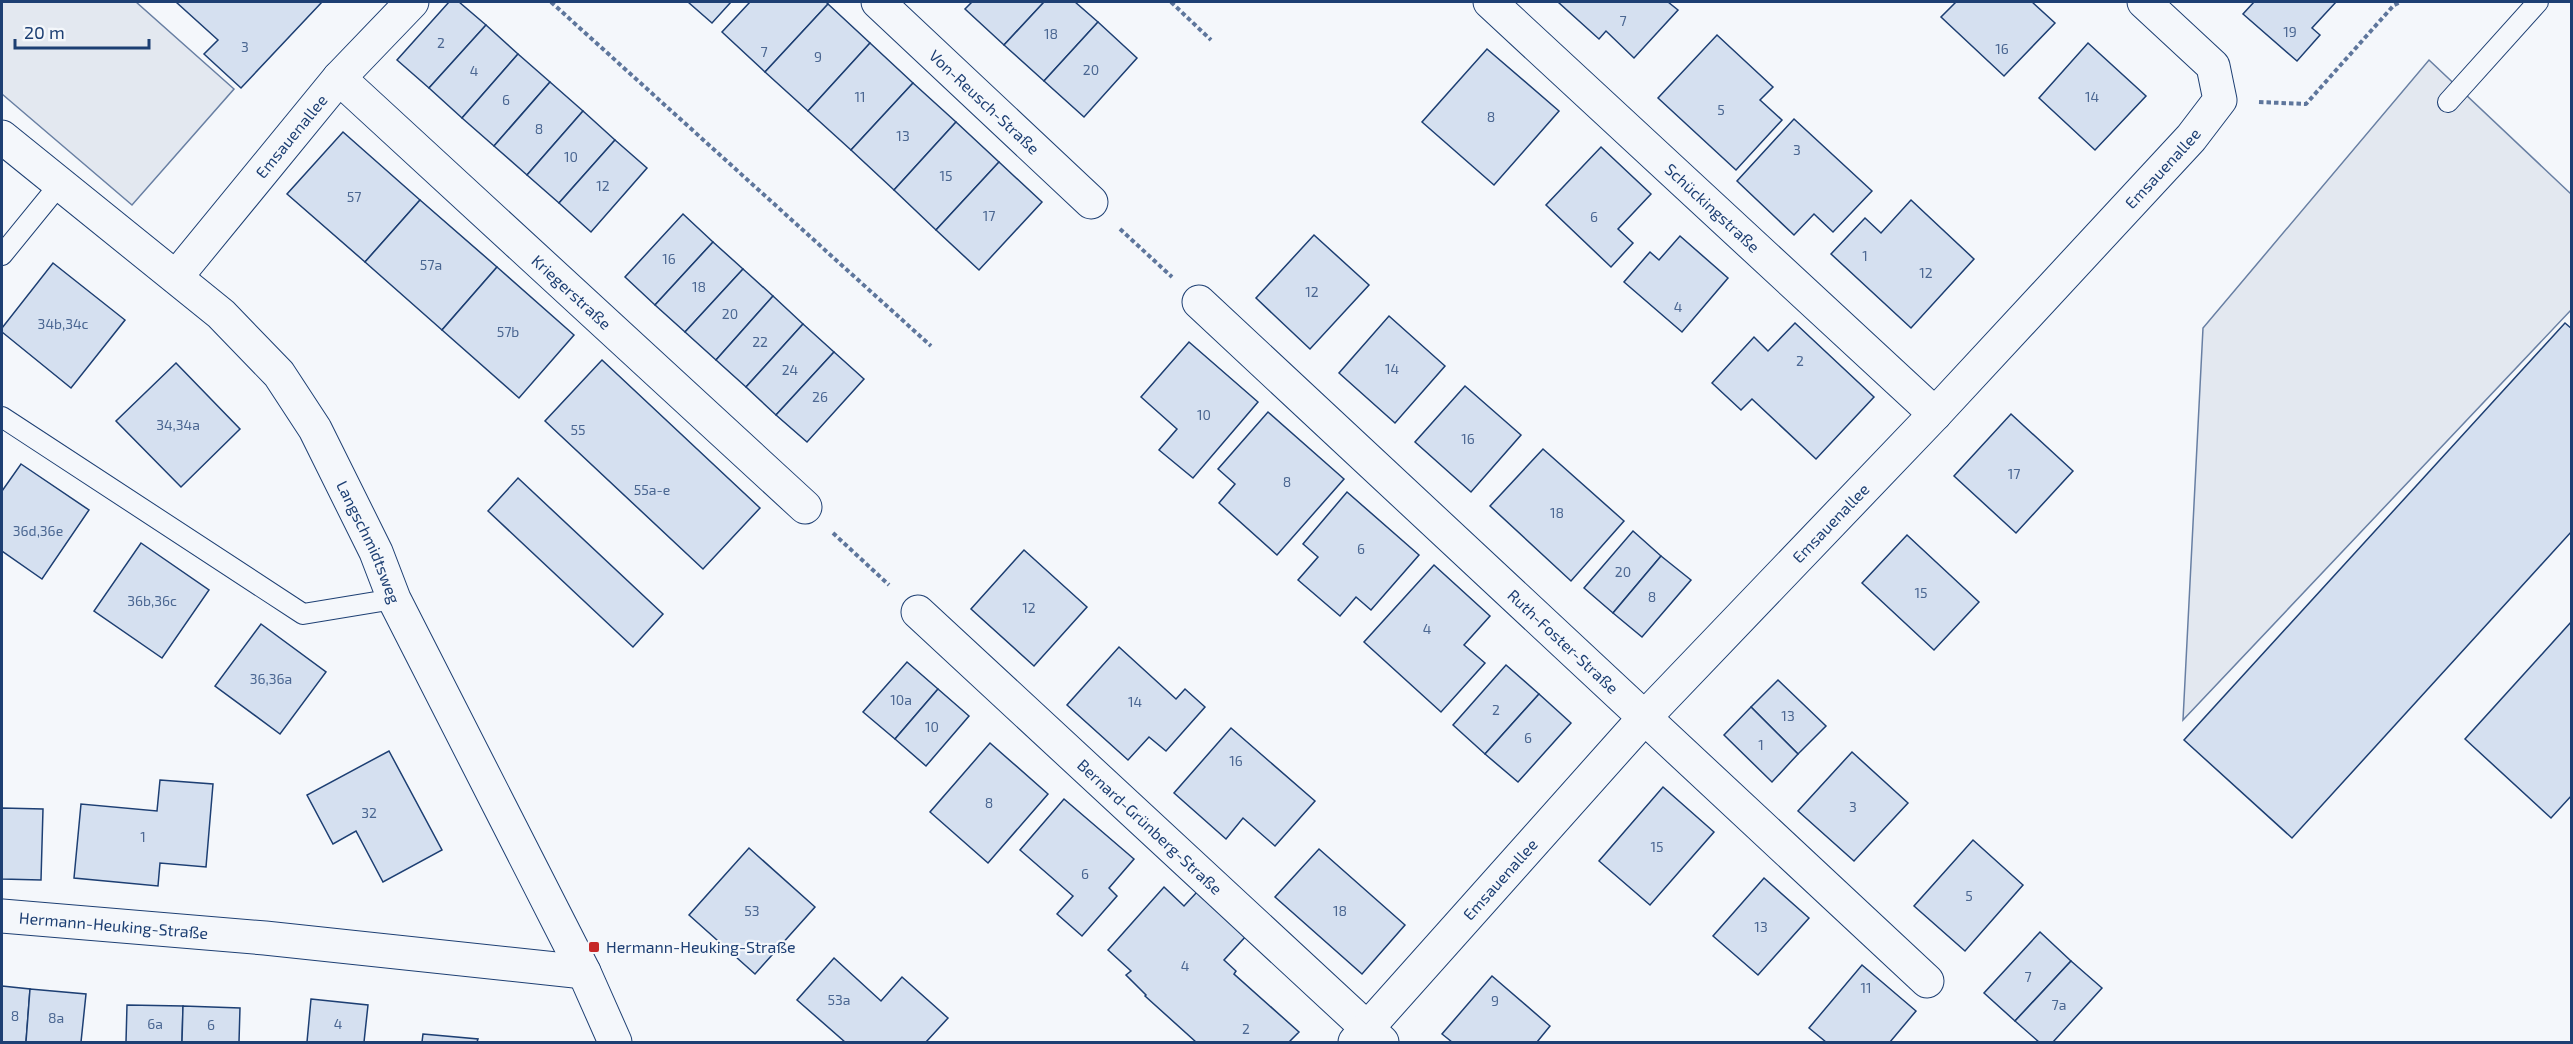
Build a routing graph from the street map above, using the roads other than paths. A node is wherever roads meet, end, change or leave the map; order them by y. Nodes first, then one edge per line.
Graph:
1 (412, 2) edge
2 (878, 2) edge
3 (1490, 2) edge
4 (2144, 2) edge
5 (2538, 2) edge
6 (339, 78) junction
7 (2448, 102) dead end
8 (2, 137) edge
9 (59, 185) junction
10 (1090, 201) road end
11 (2, 255) edge
12 (176, 277) junction
13 (1199, 302) road end
14 (1935, 414) junction
15 (2, 417) edge
16 (805, 507) road end
17 (394, 598) junction
18 (918, 612) road end
19 (1646, 716) junction
20 (2, 916) edge
21 (584, 972) junction
22 (1927, 981) dead end
23 (1368, 1038) edge
24 (615, 1042) edge

1 - 6 street, Emsauenallee
2 - 10 street, Von-Reusch-Straße
3 - 14 street, Schückingstraße
4 - 14 street, Emsauenallee
5 - 7 lane
6 - 12 street, Emsauenallee
6 - 16 street, Kriegerstraße
8 - 9 street, Langschmidtsweg
9 - 11 lane
9 - 12 street, Langschmidtsweg
12 - 17 street, Langschmidtsweg
13 - 19 street, Ruth-Foster-Straße
14 - 19 street, Emsauenallee
15 - 17 lane
17 - 21 street, Langschmidtsweg
18 - 23 street, Bernard-Grünberg-Straße
19 - 22 street, Ruth-Foster-Straße
19 - 23 street, Emsauenallee
20 - 21 street, Hermann-Heuking-Straße
21 - 24 street, Langschmidtsweg

